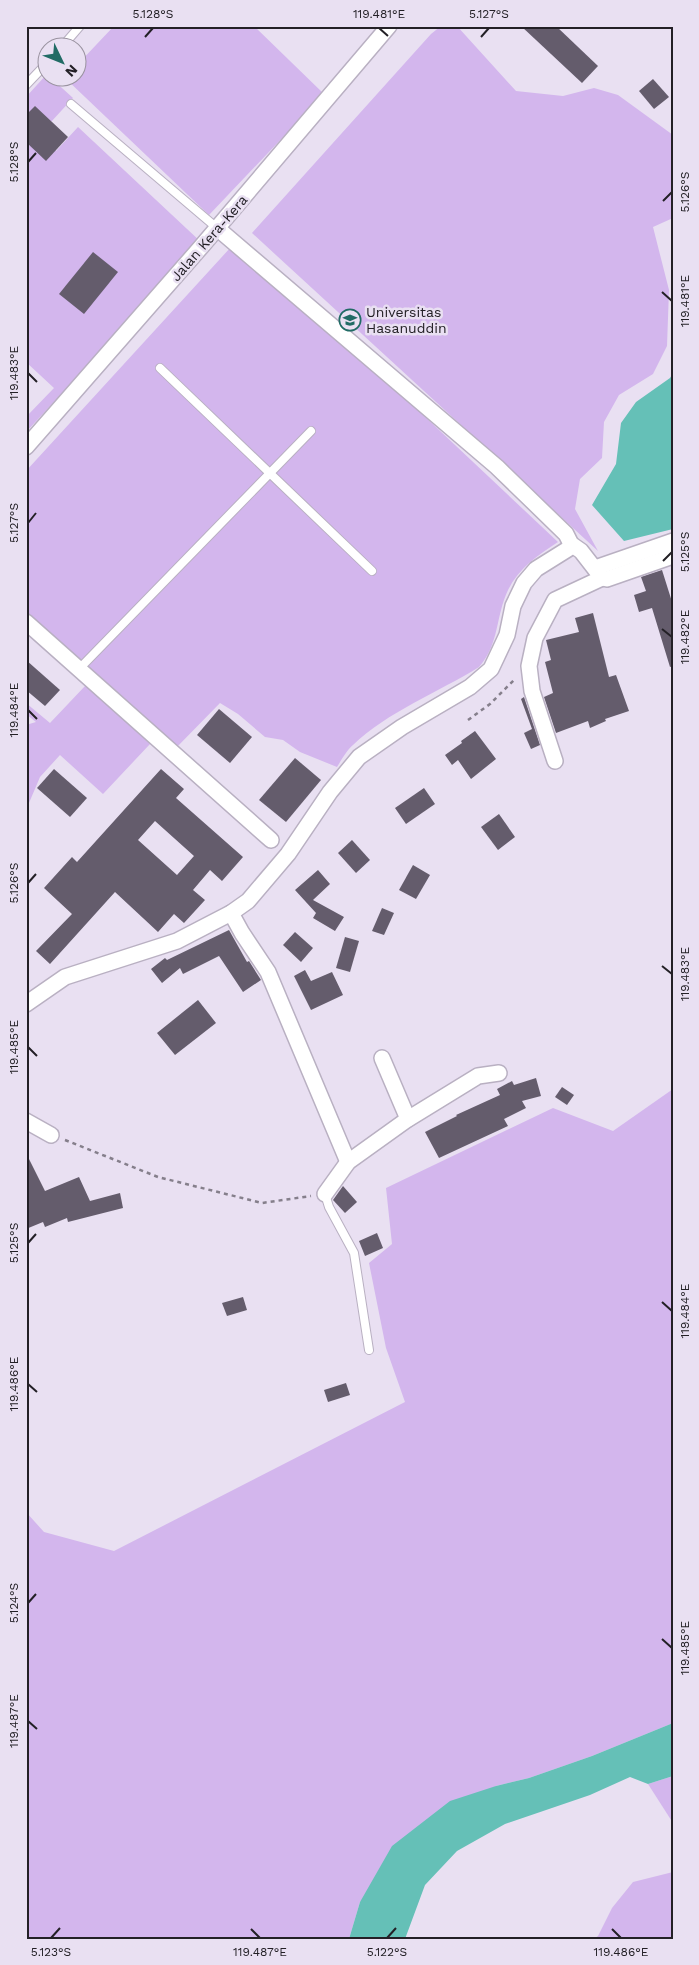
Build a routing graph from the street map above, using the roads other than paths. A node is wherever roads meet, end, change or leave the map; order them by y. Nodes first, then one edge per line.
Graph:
1 (80, 26) edge
2 (389, 26) edge
3 (70, 38) edge
4 (38, 72) edge
5 (26, 85) edge
6 (71, 104) dead end
7 (218, 228) junction
8 (160, 368) dead end
9 (311, 431) dead end
10 (26, 447) edge
11 (270, 473) junction
12 (673, 542) edge
13 (673, 556) edge
14 (587, 560) junction
15 (372, 571) dead end
16 (26, 622) edge
17 (79, 669) junction
18 (555, 761) dead end
19 (270, 840) dead end
20 (236, 923) junction
21 (26, 1004) edge
22 (382, 1058) dead end
23 (499, 1072) dead end
24 (408, 1119) junction
25 (26, 1121) edge
26 (51, 1134) road end
27 (348, 1162) junction
28 (325, 1194) joint
29 (369, 1350) dead end

1 - 3 lane
2 - 7 street, Jalan Kera-Kera
4 - 5 lane
6 - 7 lane
7 - 10 street, Jalan Kera-Kera
7 - 14 street
8 - 11 lane
9 - 11 lane
11 - 15 lane
11 - 17 lane
12 - 14 street
13 - 14 street
14 - 18 street
14 - 20 street
16 - 17 street
17 - 19 street
20 - 21 street
20 - 27 street
22 - 24 street
23 - 24 street
24 - 27 street
25 - 26 street
27 - 28 street
28 - 29 lane

